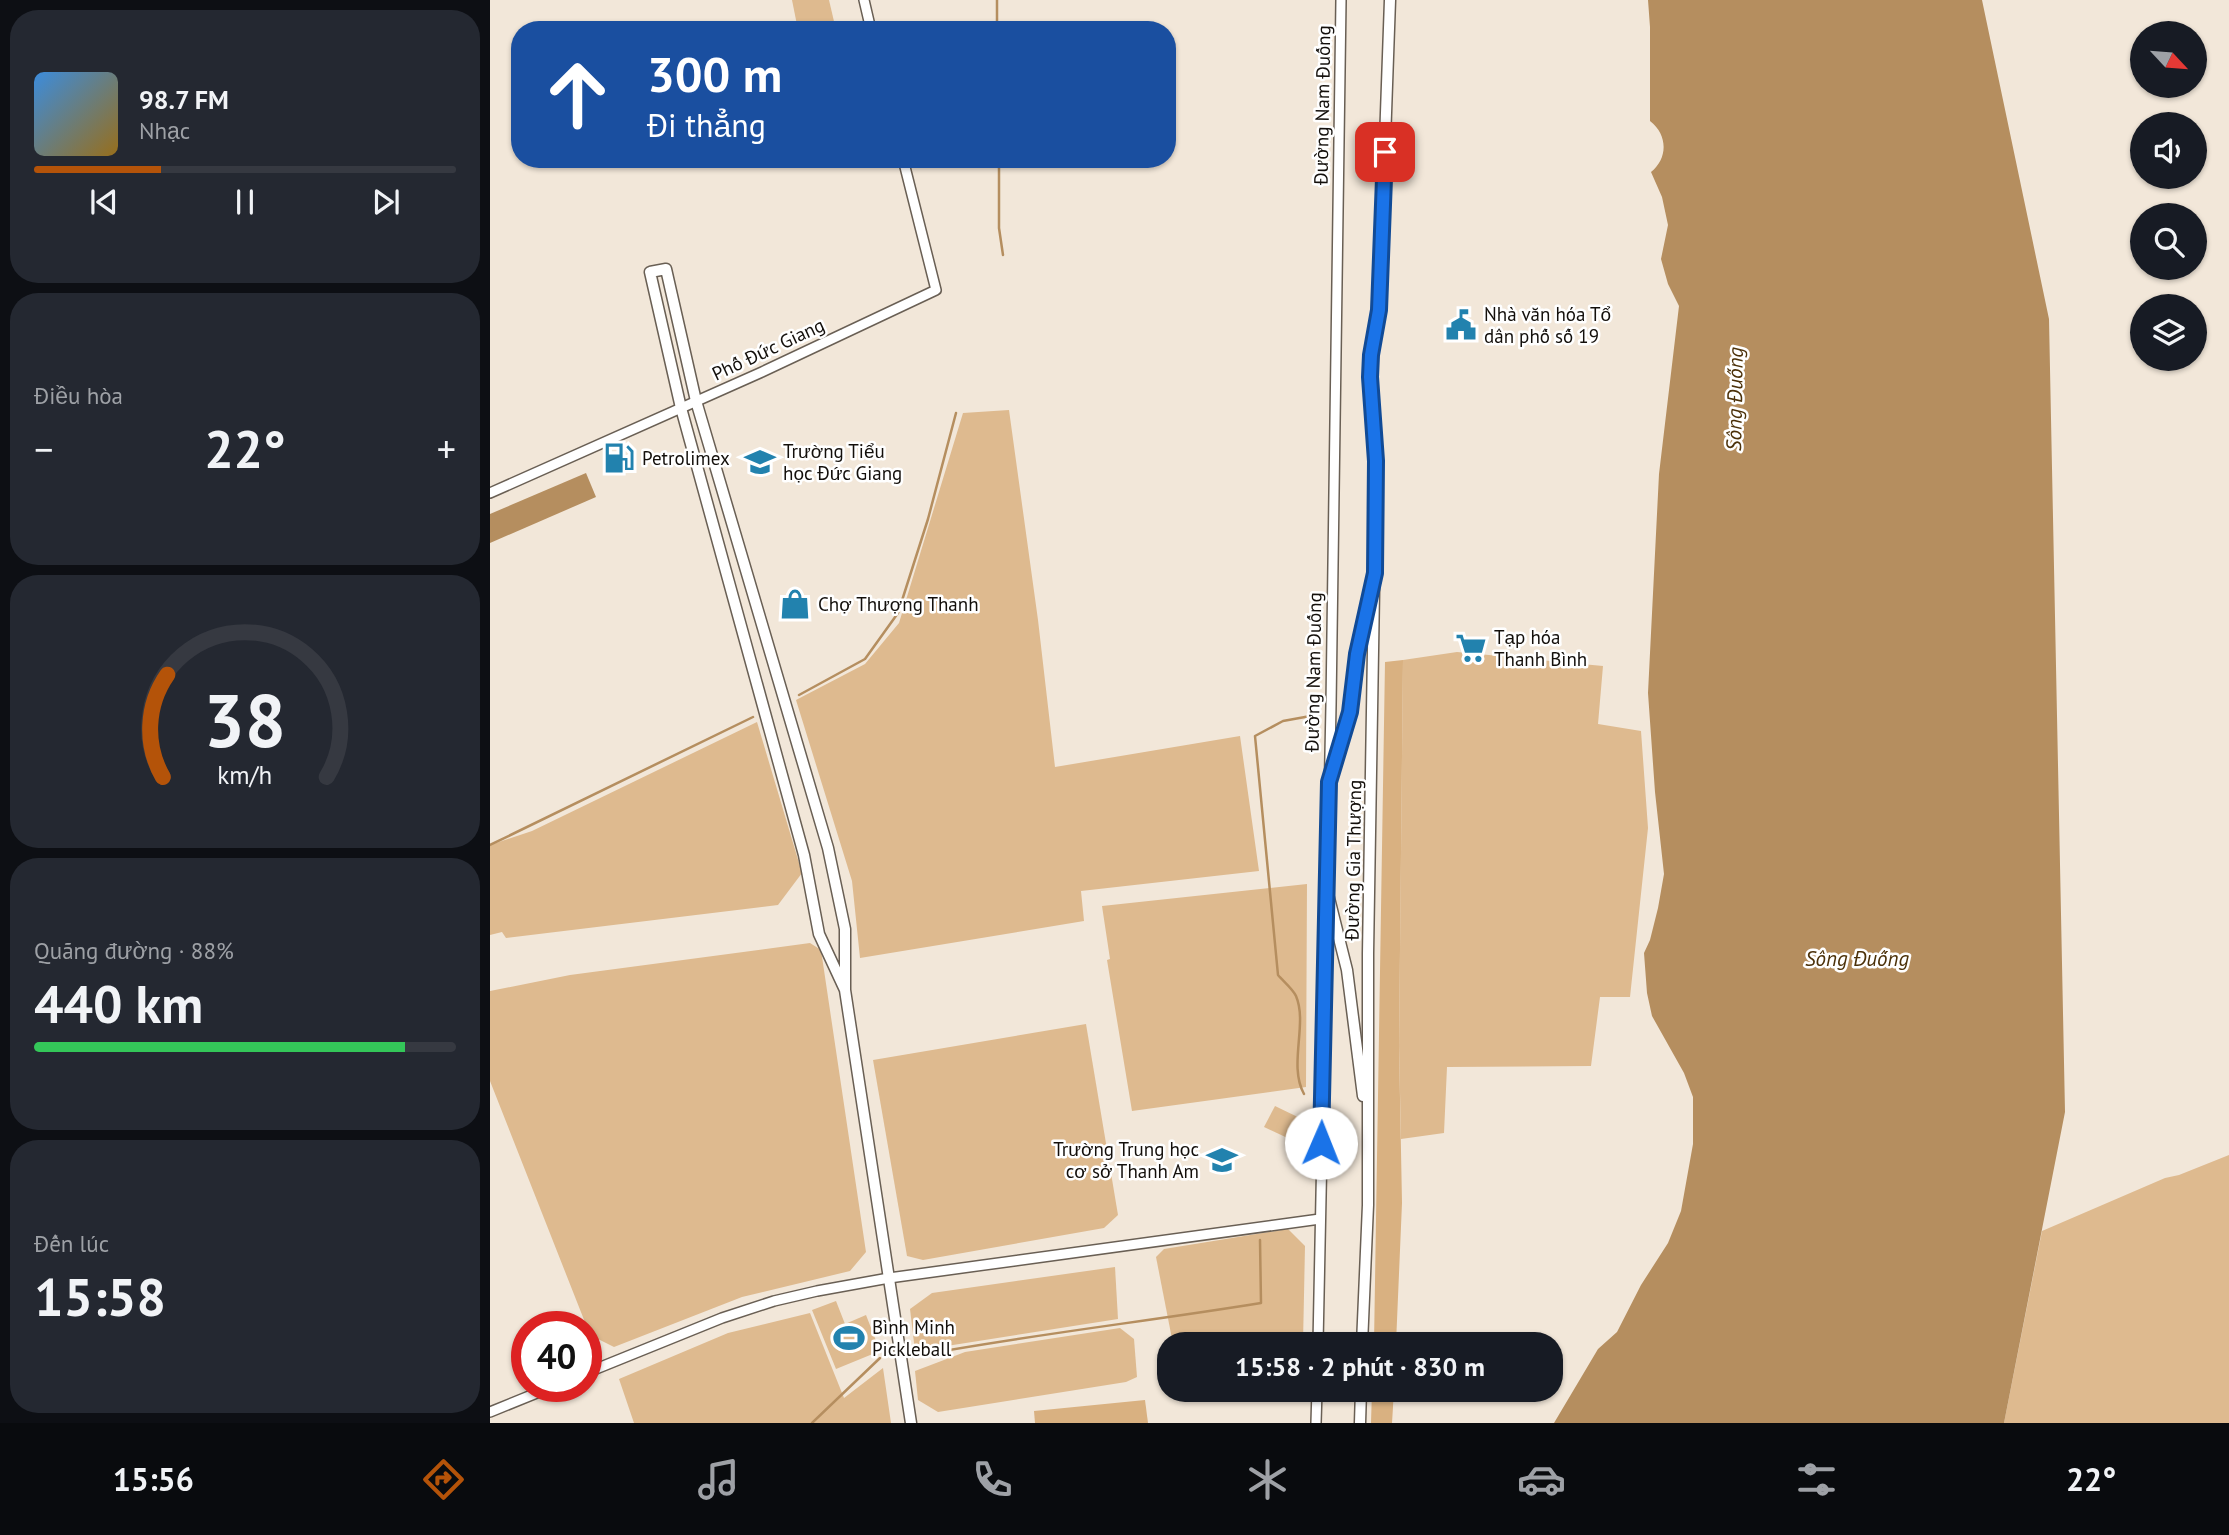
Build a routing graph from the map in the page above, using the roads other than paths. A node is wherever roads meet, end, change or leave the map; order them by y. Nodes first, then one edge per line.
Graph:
1 (863, 0) edge
2 (1341, 0) edge
3 (1390, 0) edge
4 (869, 21) edge
5 (905, 168) edge
6 (696, 401) junction
7 (681, 408) junction
8 (490, 493) edge
9 (1375, 573) junction
10 (1329, 782) junction
11 (1326, 886) junction
12 (845, 990) junction
13 (1369, 1146) junction
14 (1320, 1219) junction
15 (889, 1278) junction
16 (1318, 1332) edge
17 (1362, 1332) edge
18 (602, 1367) edge
19 (515, 1402) edge
20 (1317, 1402) edge
21 (1361, 1402) edge
22 (490, 1412) edge
23 (911, 1423) edge
24 (1316, 1423) edge
25 (1360, 1423) edge

1 - 4 street
2 - 10 street, Đường Nam Đuống
3 - 9 main road, Đường Gia Thượng
5 - 6 street, Phố Đức Giang
6 - 7 street, Phố Đức Giang
6 - 7 main road
6 - 12 main road
7 - 8 street, Phố Đức Giang
7 - 12 main road
9 - 10 main road
9 - 13 main road, Đường Gia Thượng
10 - 11 street, Đường Nam Đuống
11 - 13 main road
11 - 14 street, Đường Nam Đuống
12 - 15 main road
13 - 17 main road, Đường Gia Thượng
14 - 15 street
14 - 16 street, Đường Nam Đuống
15 - 18 street
15 - 23 main road
19 - 22 street
20 - 24 street
21 - 25 main road

